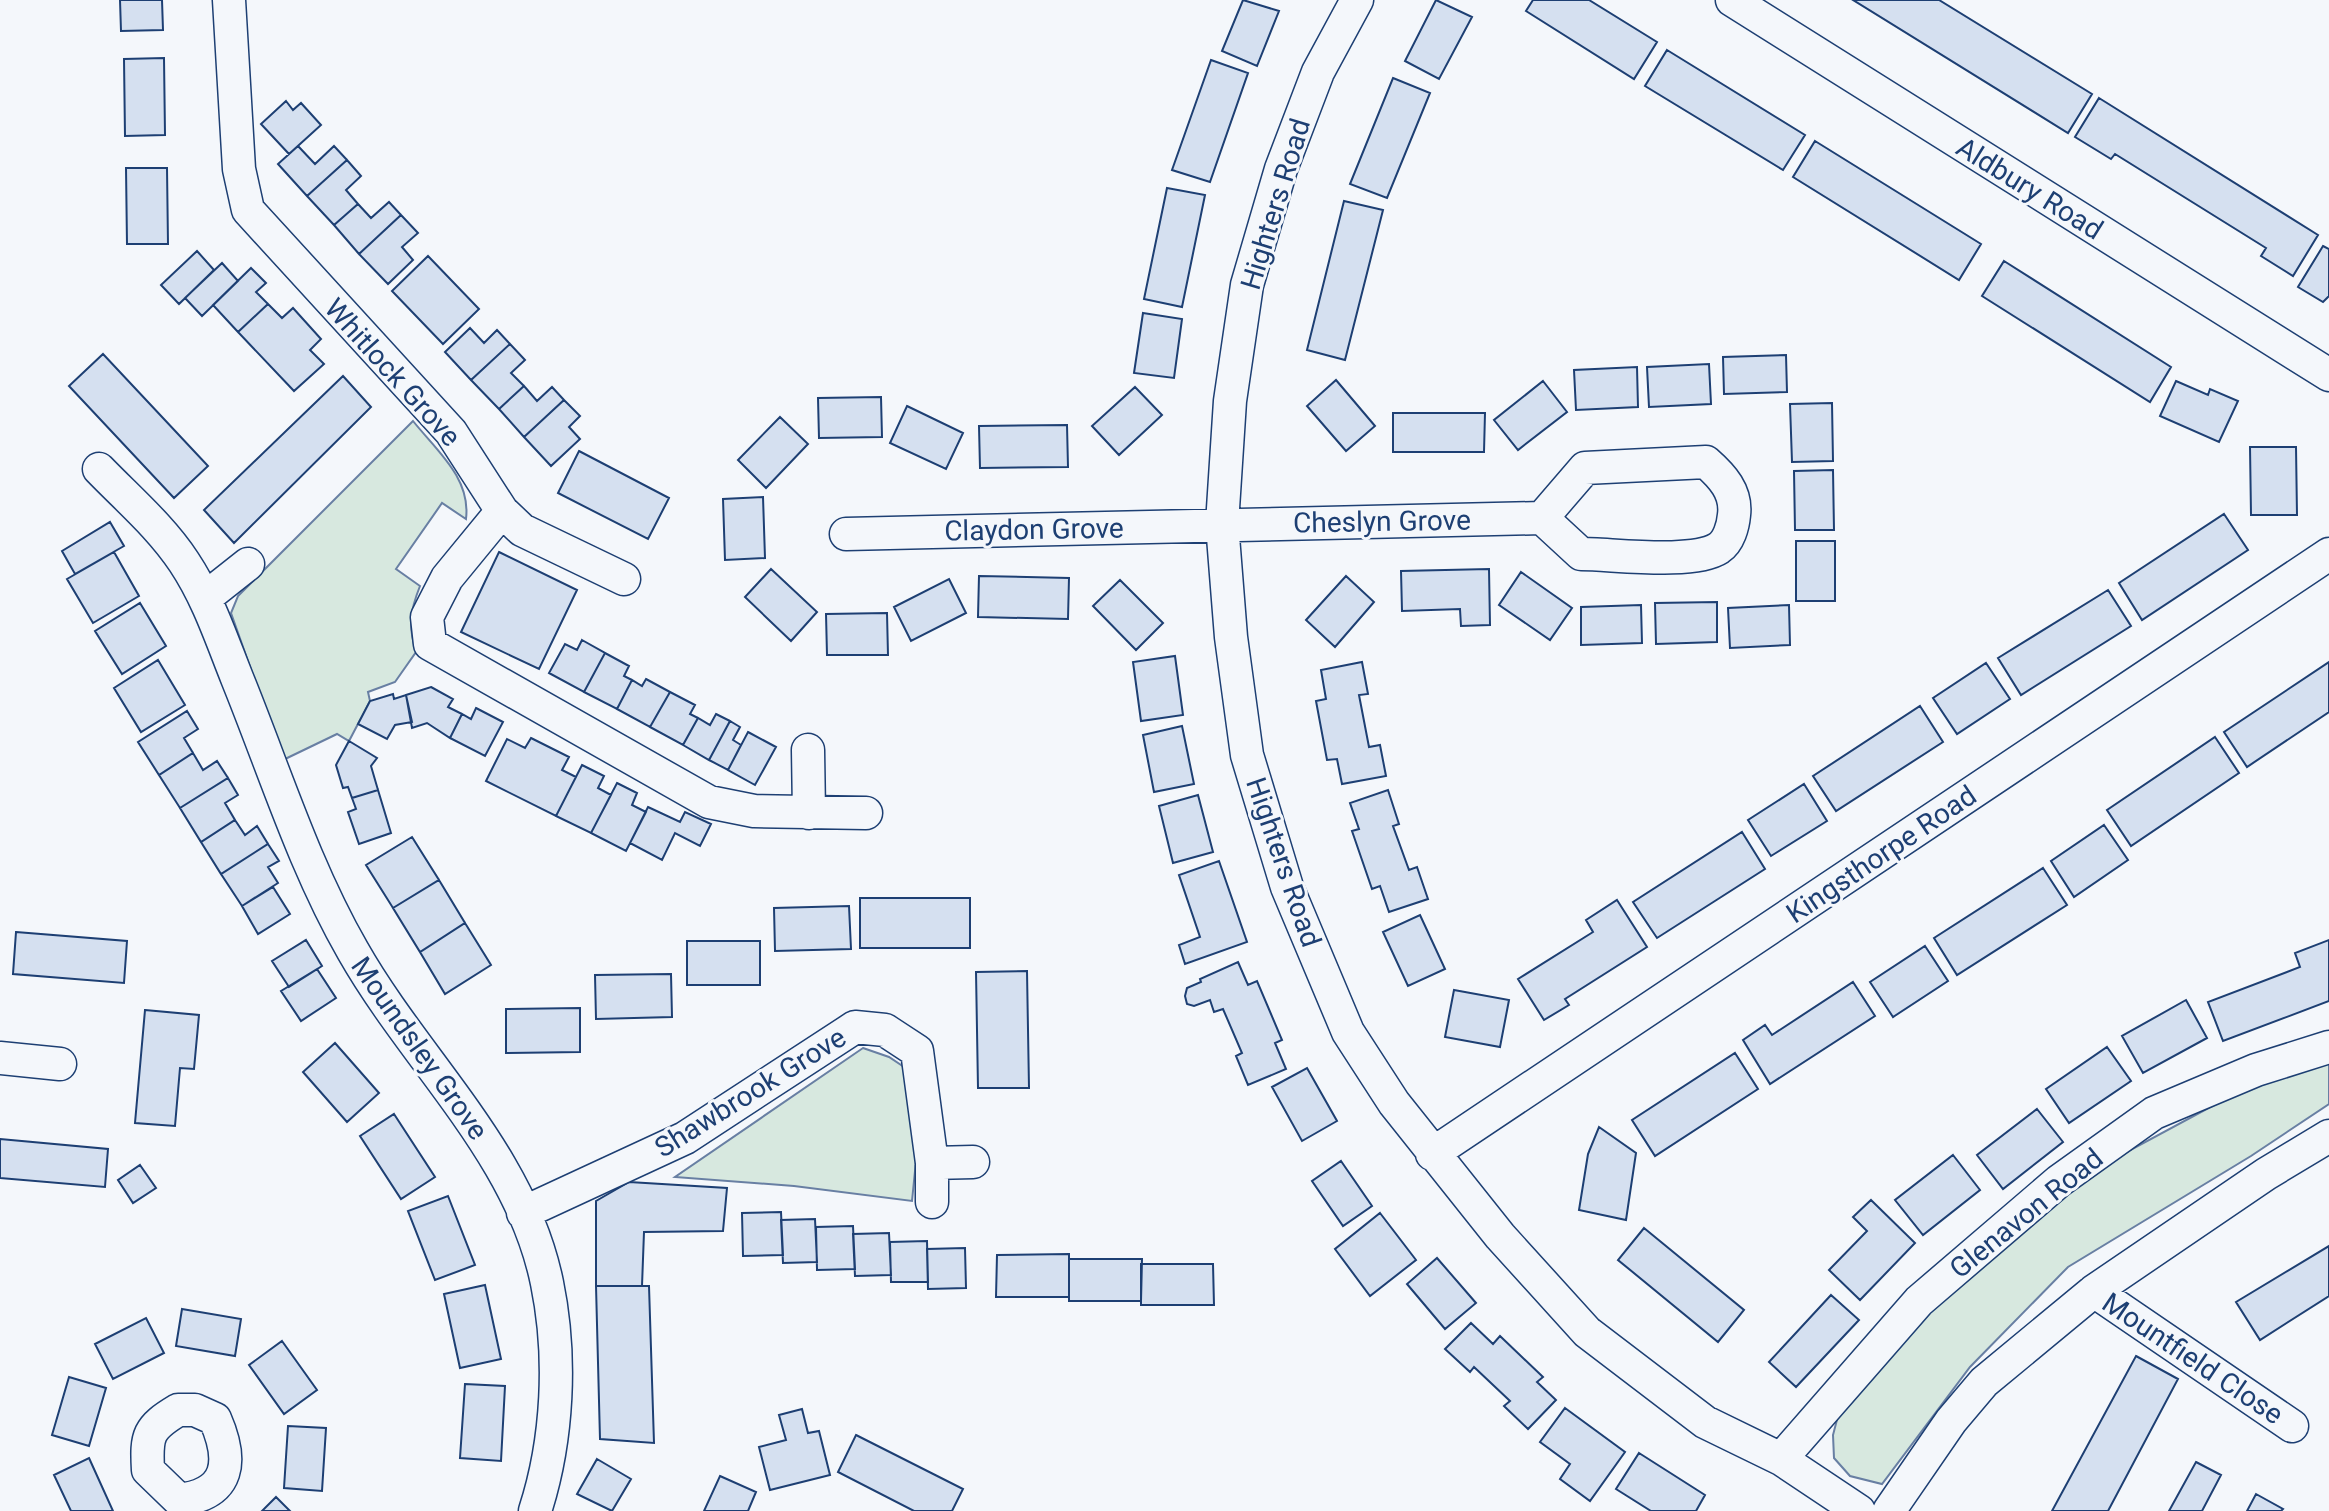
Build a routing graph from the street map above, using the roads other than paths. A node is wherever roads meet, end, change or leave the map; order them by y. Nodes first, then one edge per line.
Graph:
1 (229, 0) edge
2 (1357, 0) edge
3 (1732, 0) edge
4 (2329, 375) edge
5 (99, 469) dead end
6 (502, 511) junction
7 (1542, 518) junction
8 (1222, 524) junction
9 (846, 534) dead end
10 (2329, 554) edge
11 (248, 564) dead end
12 (624, 579) dead end
13 (205, 598) junction
14 (808, 750) dead end
15 (809, 813) junction
16 (866, 813) dead end
17 (2329, 1047) edge
18 (0, 1058) edge
19 (60, 1064) dead end
20 (2329, 1136) edge
21 (1432, 1154) junction
22 (973, 1162) dead end
23 (932, 1163) junction
24 (932, 1202) dead end
25 (523, 1213) junction
26 (2094, 1291) junction
27 (2292, 1426) dead end
28 (1781, 1459) junction
29 (535, 1511) edge
30 (1859, 1511) edge
31 (1889, 1511) edge

1 - 6 street, Whitlock Grove
2 - 8 street, Highters Road
3 - 4 street, Aldbury Road
5 - 13 street, Moundsley Grove
6 - 12 street, Whitlock Grove
6 - 15 street
7 - 7 street
7 - 8 street, Cheslyn Grove
8 - 9 street, Claydon Grove
8 - 21 street, Highters Road
10 - 21 street, Kingsthorpe Road
11 - 13 street
13 - 25 street, Moundsley Grove
14 - 15 street
15 - 16 street
17 - 28 street, Glenavon Road
18 - 19 street
20 - 26 street
21 - 28 street, Highters Road
22 - 23 street
23 - 24 street, Shawbrook Grove
23 - 25 street, Shawbrook Grove
25 - 29 street, Moundsley Grove
26 - 27 street, Mountfield Close
26 - 31 street
28 - 30 street, Highters Road

